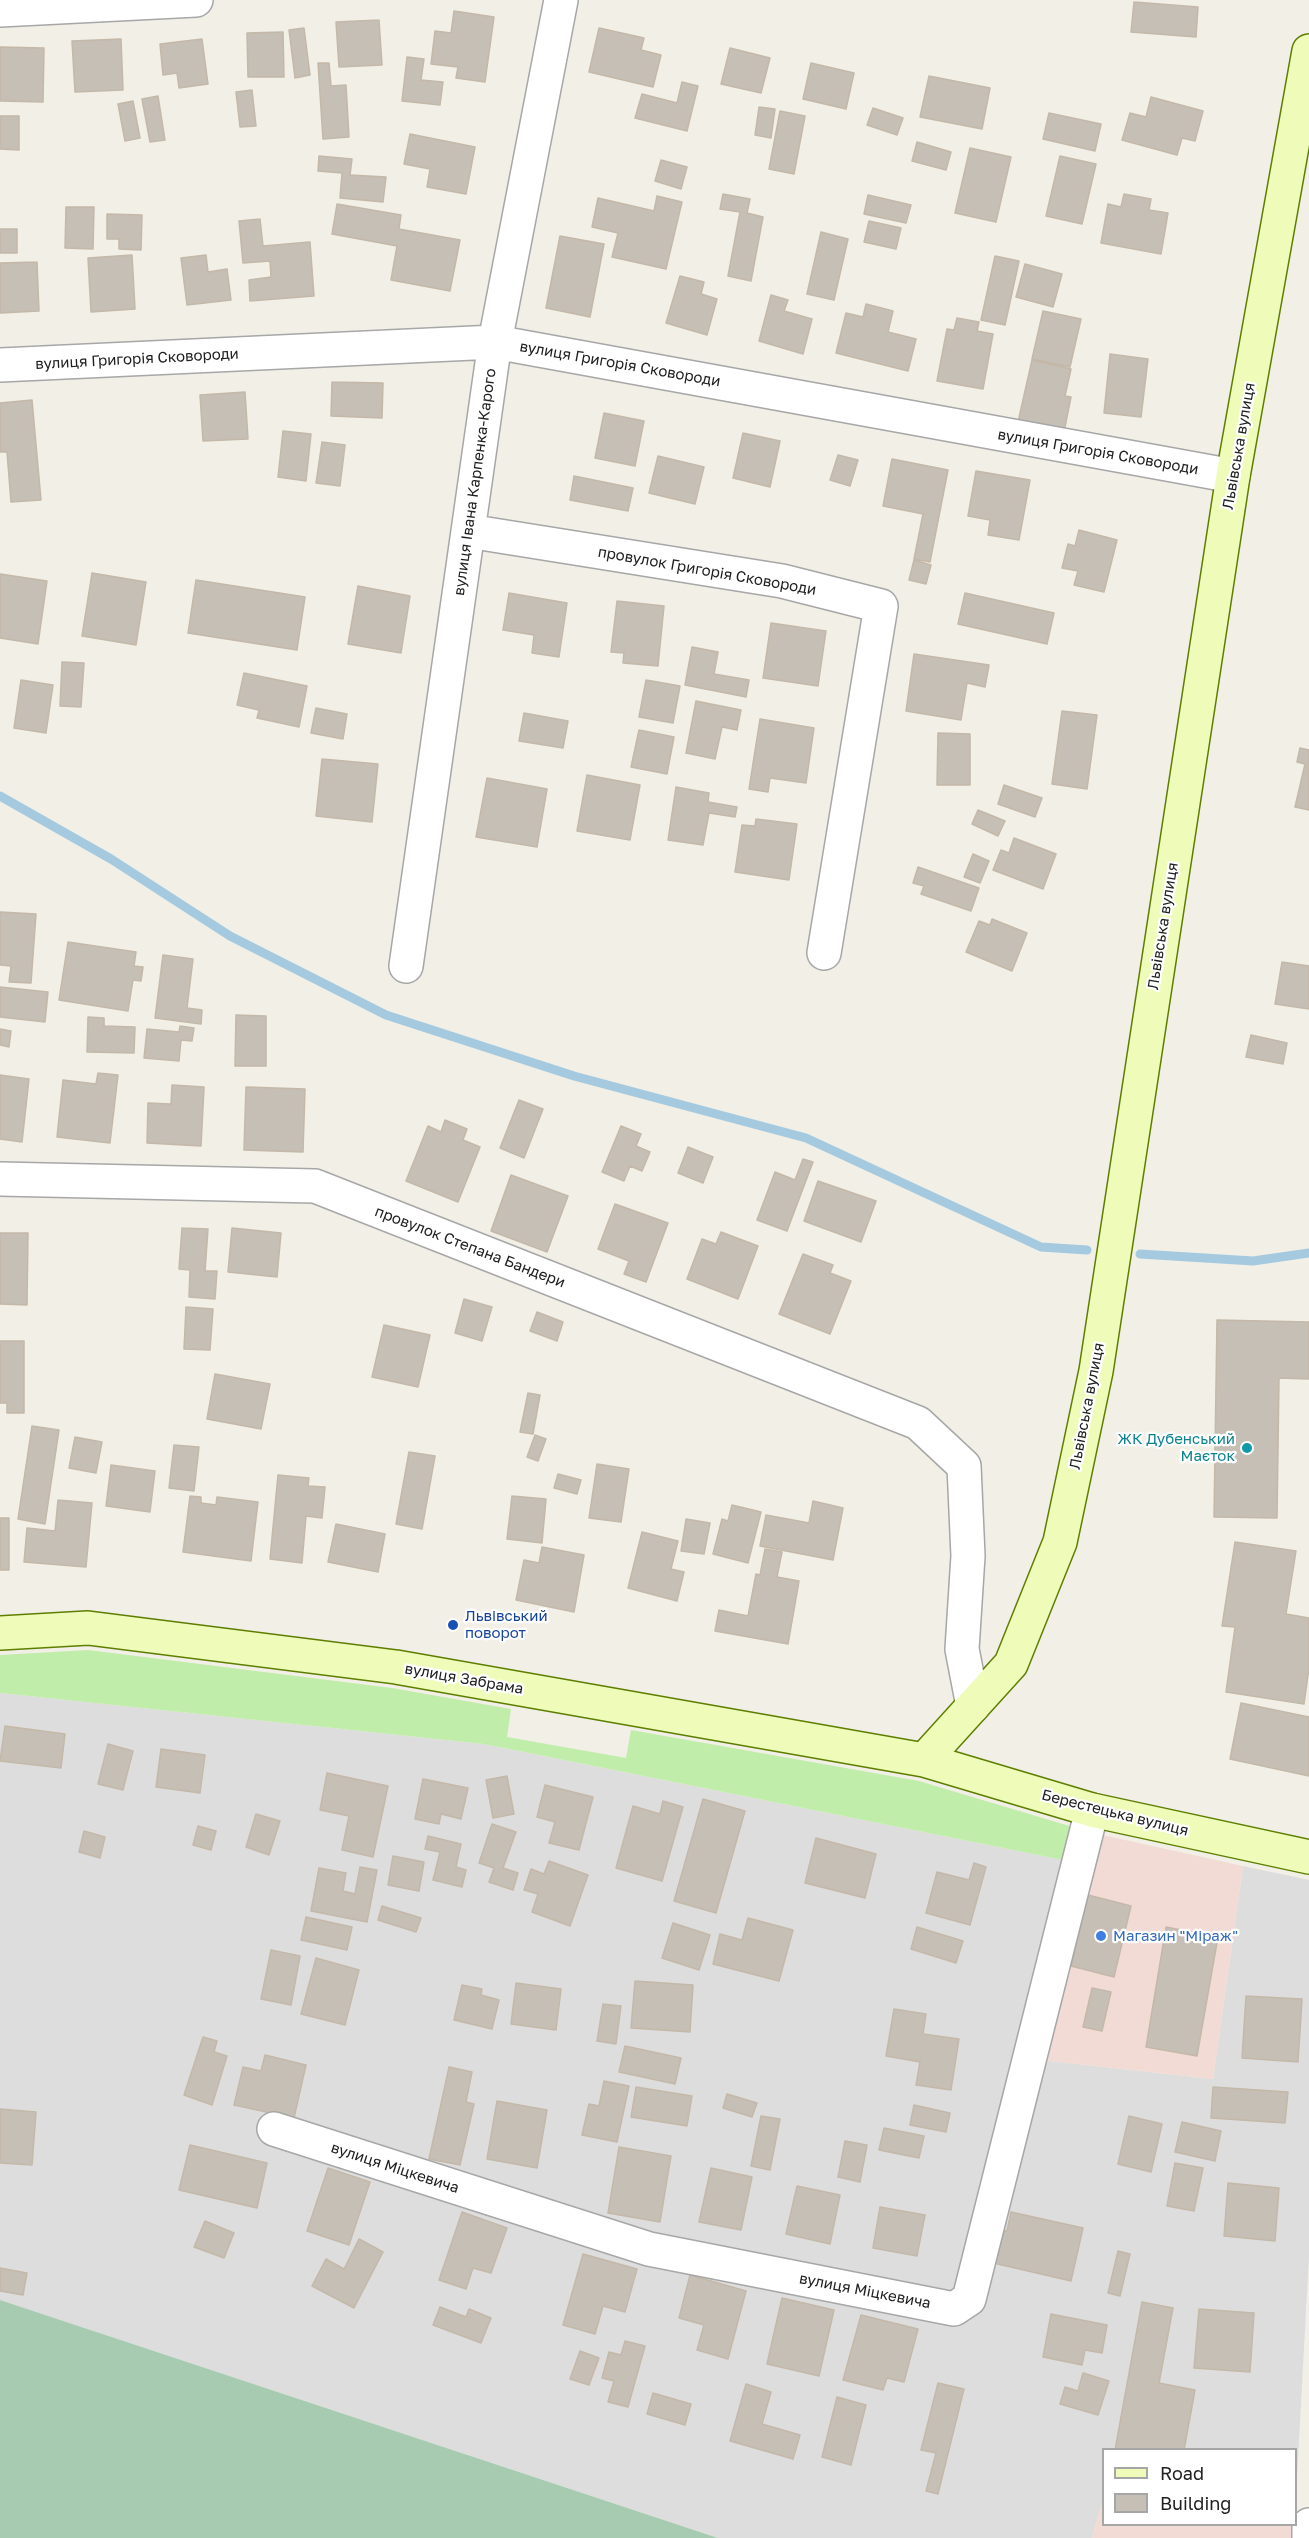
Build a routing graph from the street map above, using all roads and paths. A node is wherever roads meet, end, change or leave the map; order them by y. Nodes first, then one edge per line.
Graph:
1 (196, 0) edge
2 (561, 0) edge
3 (0, 10) edge
4 (1309, 51) edge
5 (495, 342) junction
6 (0, 365) edge
7 (1233, 476) junction
8 (468, 531) junction
9 (824, 953) dead end
10 (406, 966) dead end
11 (0, 1179) edge
12 (0, 1633) edge
13 (973, 1706) junction
14 (924, 1760) junction
15 (1092, 1810) junction
16 (1309, 1857) edge
17 (274, 2129) dead end
18 (1309, 2525) edge
19 (1309, 2538) edge

1 - 3 street
2 - 5 street, вулиця Івана Карпенка-Карого
4 - 7 main road, Львівська вулиця
5 - 6 street, вулиця Григорія Сковороди
5 - 7 street, вулиця Григорія Сковороди
5 - 8 street, вулиця Івана Карпенка-Карого
7 - 13 main road, Львівська вулиця
8 - 9 street, провулок Григорія Сковороди
8 - 10 street, вулиця Івана Карпенка-Карого
11 - 13 street, провулок Степана Бандери
12 - 14 main road, вулиця Забрама
13 - 14 main road, Львівська вулиця
14 - 15 main road, Берестецька вулиця
15 - 16 main road, Берестецька вулиця
15 - 17 street, вулиця Міцкевича
18 - 19 street

